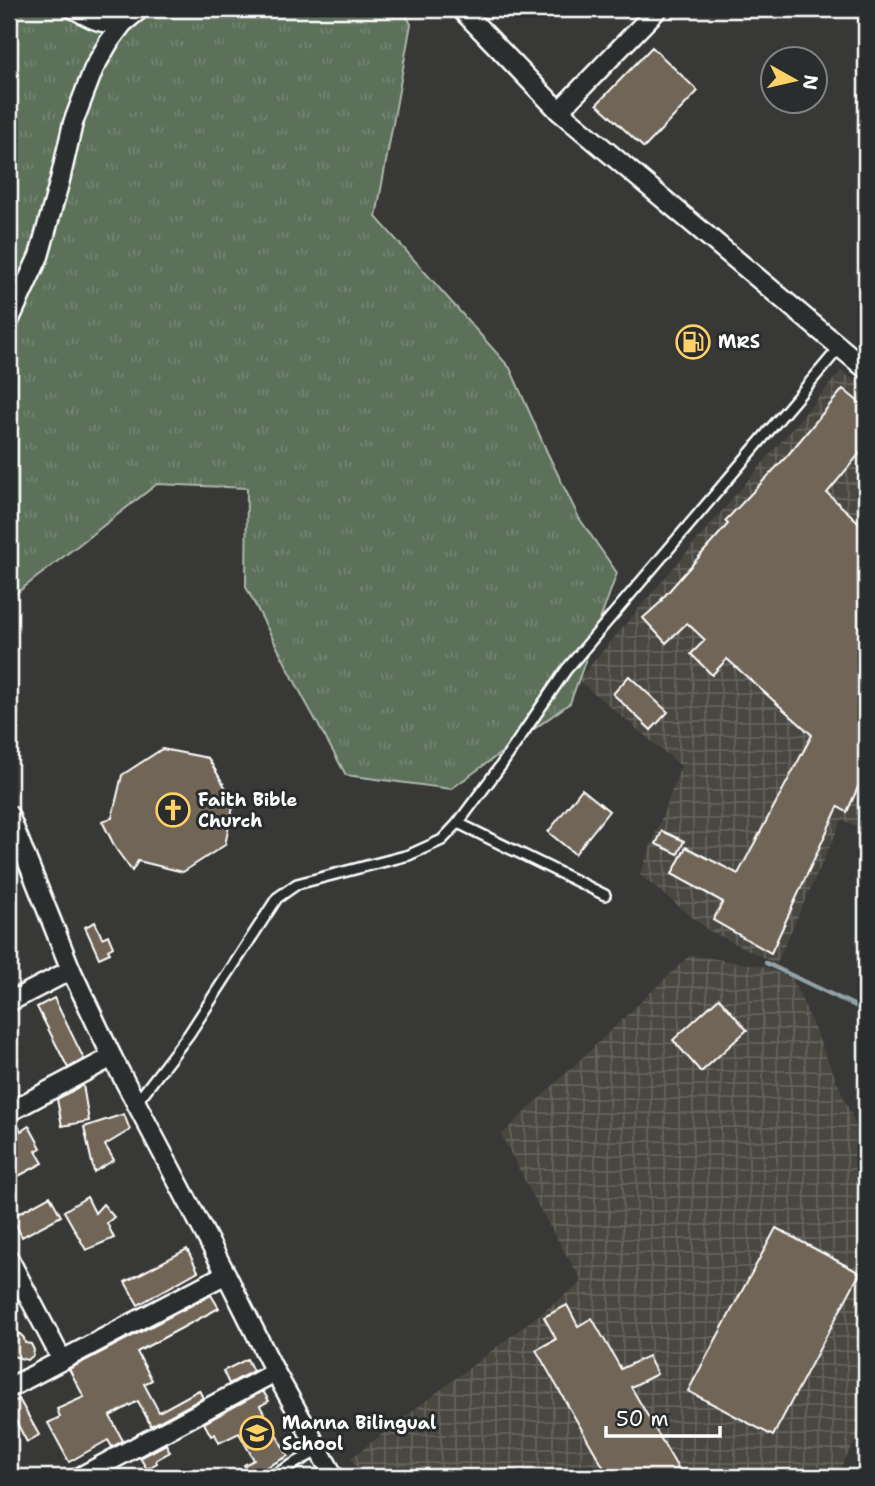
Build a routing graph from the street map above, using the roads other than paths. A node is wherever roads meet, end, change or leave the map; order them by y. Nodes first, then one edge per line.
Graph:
1 (74, 9) edge
2 (140, 9) edge
3 (461, 9) edge
4 (658, 9) edge
5 (123, 23) junction
6 (559, 111) junction
7 (9, 321) edge
8 (840, 347) junction
9 (866, 369) edge
10 (9, 815) edge
11 (458, 823) junction
12 (605, 895) dead end
13 (71, 970) junction
14 (9, 1002) edge
15 (112, 1057) junction
16 (136, 1103) junction
17 (9, 1112) edge
18 (9, 1259) edge
19 (226, 1274) junction
20 (62, 1360) junction
21 (275, 1371) junction
22 (9, 1388) edge
23 (319, 1450) junction
24 (80, 1477) edge
25 (270, 1477) edge
26 (334, 1477) edge

1 - 5 street
2 - 5 street
3 - 6 street
4 - 6 street
5 - 7 street
6 - 8 street
8 - 9 street
8 - 11 lane
10 - 13 street
11 - 12 lane
11 - 16 lane
13 - 14 street
13 - 15 street
15 - 16 street
15 - 17 street
16 - 19 street
18 - 20 street
19 - 20 street
19 - 21 street
20 - 22 street
21 - 23 street
21 - 24 street
23 - 25 lane
23 - 26 street

